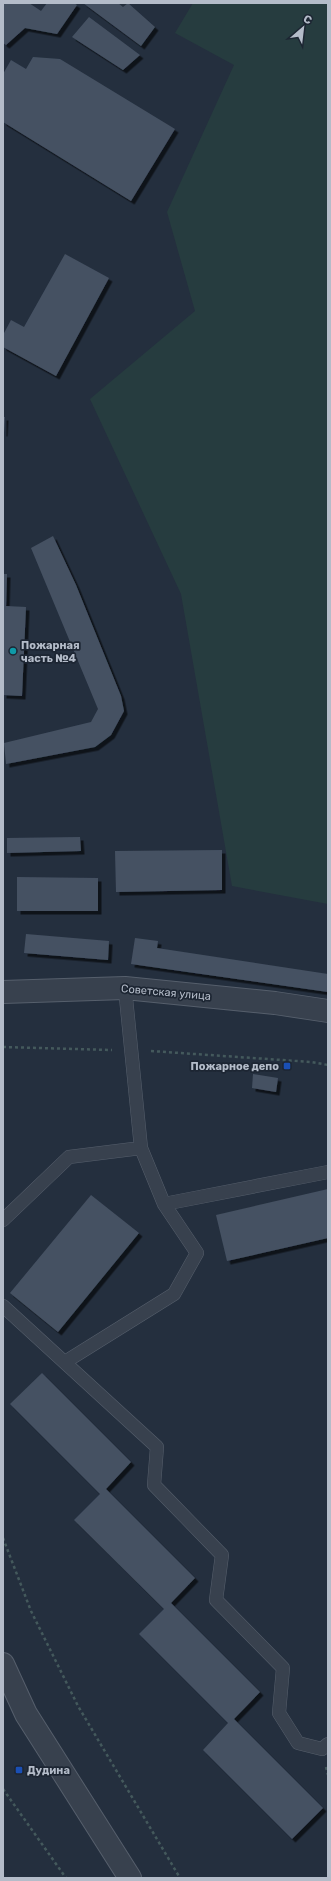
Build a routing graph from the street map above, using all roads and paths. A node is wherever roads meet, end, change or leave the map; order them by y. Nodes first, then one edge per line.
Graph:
1 (125, 988) junction
2 (3, 992) edge
3 (328, 1011) edge
4 (3, 1047) edge
5 (132, 1050) junction
6 (328, 1065) edge
7 (141, 1148) junction
8 (328, 1172) edge
9 (164, 1204) junction
10 (3, 1220) edge
11 (3, 1306) edge
12 (64, 1362) junction
13 (3, 1538) edge
14 (3, 1664) edge
15 (328, 1744) edge
16 (3, 1790) edge
17 (66, 1878) edge
18 (130, 1878) edge
19 (180, 1878) edge

1 - 2 street, Советская улица
1 - 3 street, Советская улица
1 - 5 lane
4 - 5 path
5 - 6 path
5 - 7 lane
7 - 9 lane
7 - 10 lane
8 - 9 lane
9 - 12 lane
11 - 12 lane
12 - 15 lane
13 - 19 path
14 - 18 street
16 - 17 path

